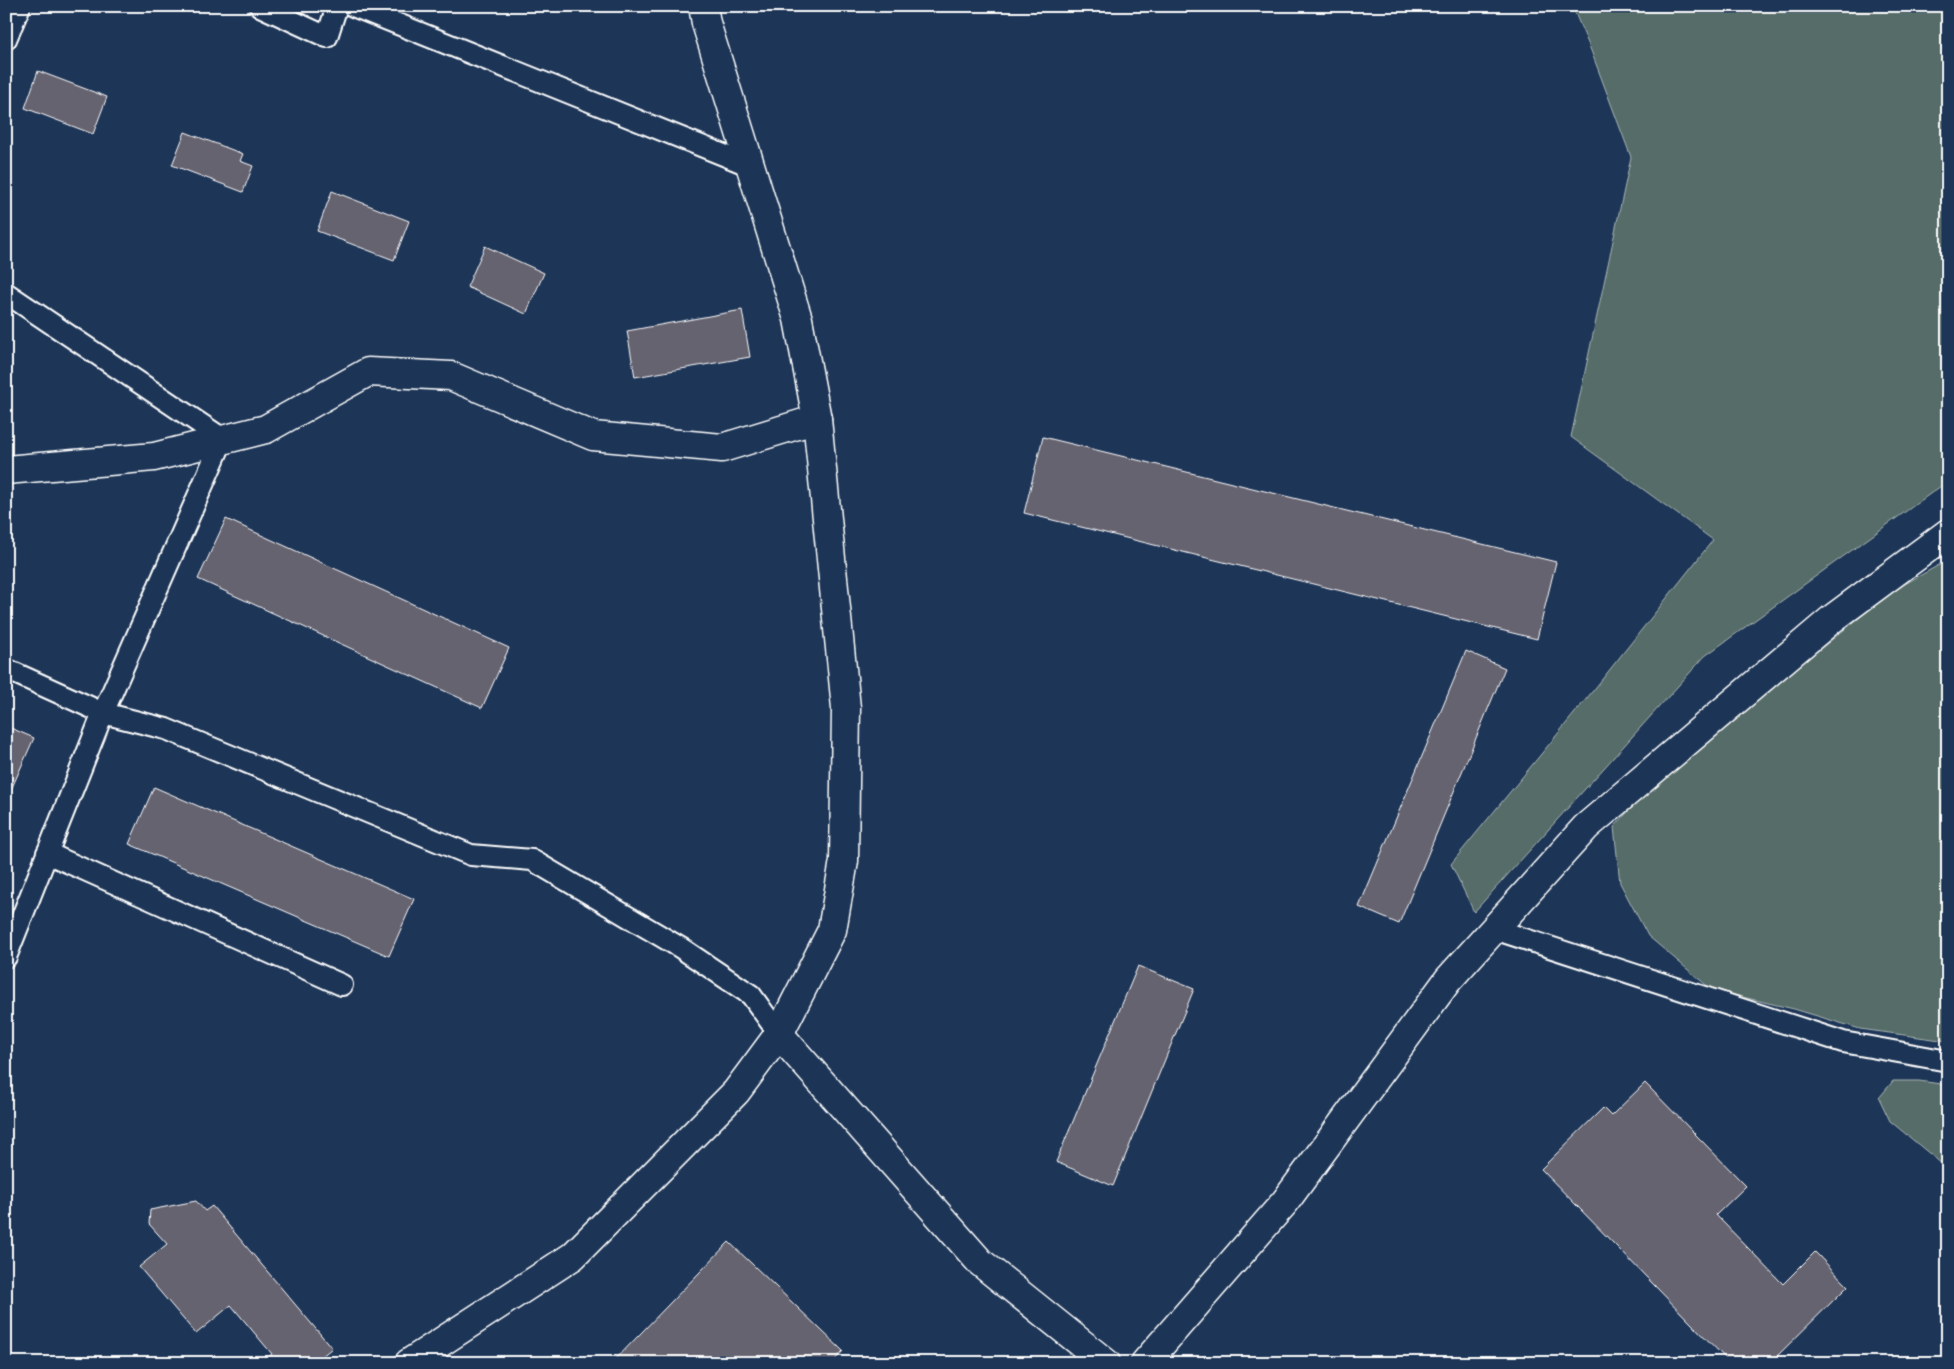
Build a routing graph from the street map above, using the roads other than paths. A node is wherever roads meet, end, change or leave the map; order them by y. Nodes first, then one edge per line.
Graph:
1 (20, 6) edge
2 (260, 6) edge
3 (337, 6) edge
4 (353, 6) edge
5 (704, 6) edge
6 (6, 39) edge
7 (750, 166) junction
8 (6, 293) edge
9 (817, 419) junction
10 (223, 439) junction
11 (6, 470) edge
12 (1948, 532) edge
13 (6, 669) edge
14 (102, 713) junction
15 (47, 853) junction
16 (1494, 929) junction
17 (6, 957) edge
18 (342, 985) dead end
19 (779, 1034) junction
20 (1948, 1061) edge
21 (409, 1363) edge
22 (1106, 1363) edge
23 (1145, 1363) edge

1 - 6 lane
2 - 3 lane
4 - 7 lane
5 - 7 street
7 - 9 street
8 - 10 lane
9 - 10 street
9 - 19 street
10 - 11 street
10 - 14 lane
12 - 16 street
13 - 14 lane
14 - 15 lane
14 - 19 lane
15 - 17 lane
15 - 18 lane
16 - 20 lane
16 - 23 street
19 - 21 street
19 - 22 street

